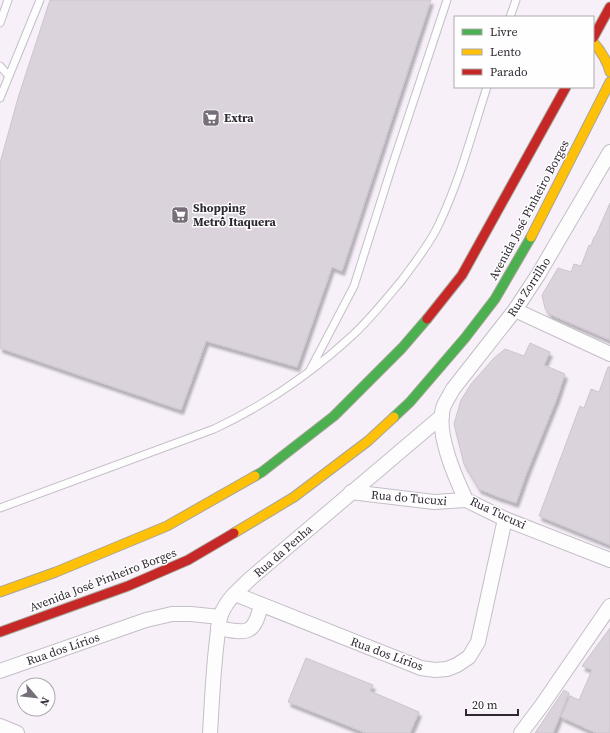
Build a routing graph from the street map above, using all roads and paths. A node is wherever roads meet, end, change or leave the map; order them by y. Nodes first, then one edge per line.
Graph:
1 (8, 0) edge
2 (40, 0) edge
3 (447, 0) edge
4 (516, 0) edge
5 (610, 7) edge
6 (510, 16) edge
7 (0, 23) edge
8 (594, 36) edge
9 (594, 43) edge
10 (0, 66) edge
11 (610, 72) edge
12 (8, 75) junction
13 (610, 82) edge
14 (487, 88) edge
15 (565, 88) edge
16 (0, 98) edge
17 (610, 152) edge
18 (515, 310) junction
19 (610, 354) edge
20 (309, 372) junction
21 (442, 416) junction
22 (351, 492) junction
23 (466, 500) junction
24 (0, 508) edge
25 (505, 518) junction
26 (610, 560) edge
27 (0, 592) edge
28 (234, 594) junction
29 (261, 605) junction
30 (610, 606) edge
31 (219, 623) junction
32 (0, 632) edge
33 (0, 671) edge
34 (0, 726) edge
35 (17, 733) edge
36 (210, 733) edge
37 (521, 733) edge

1 - 7 lane
2 - 12 lane
3 - 20 lane
4 - 6 lane
5 - 8 main road
9 - 11 main road
10 - 12 lane
12 - 16 lane
13 - 32 main road, Avenida José Pinheiro Borges
14 - 20 lane
15 - 27 main road, Avenida José Pinheiro Borges
17 - 18 street, Rua Zorrilho
18 - 19 street
18 - 21 street, Rua Zorrilho
20 - 24 lane
21 - 22 street, Rua da Penha
21 - 23 street, Rua Tucuxi
22 - 23 street, Rua do Tucuxi
22 - 28 street, Rua da Penha
23 - 25 street, Rua Tucuxi
25 - 26 street, Rua Tucuxi
25 - 29 street, Rua dos Lírios
28 - 29 street, Rua dos Lírios
28 - 31 street, Rua da Penha
29 - 31 street, Rua dos Lírios
30 - 37 street
31 - 33 street, Rua dos Lírios
31 - 36 street, Rua da Penha
34 - 35 street

